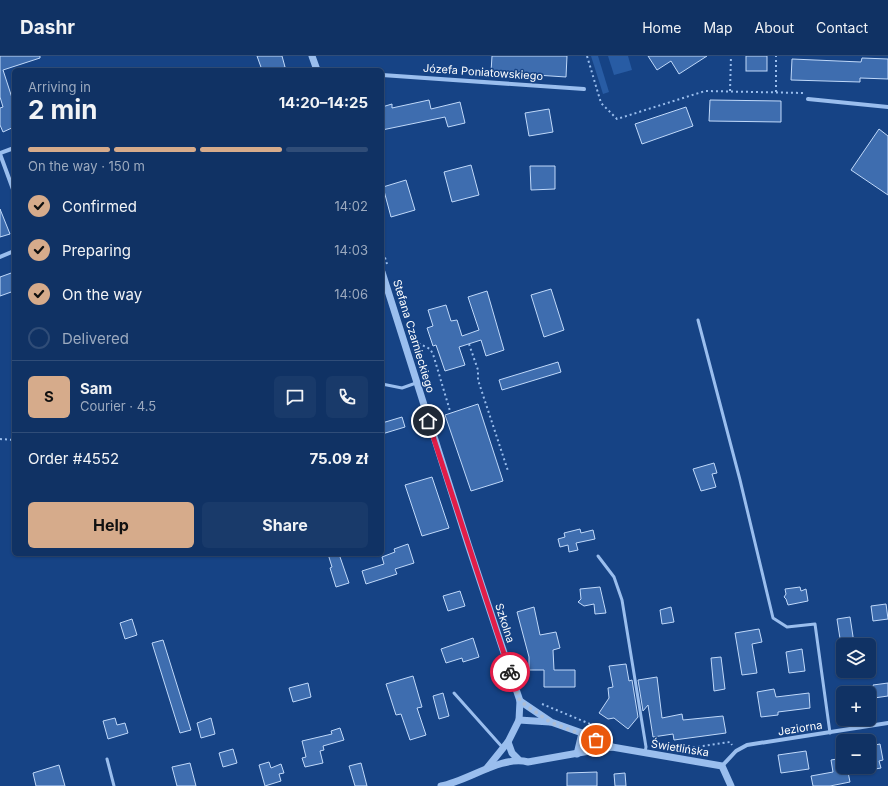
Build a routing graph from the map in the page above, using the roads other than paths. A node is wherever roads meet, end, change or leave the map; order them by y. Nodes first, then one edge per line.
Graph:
1 (312, 56) edge
2 (316, 68) edge
3 (384, 75) edge
4 (584, 89) dead end
5 (808, 100) dead end
6 (888, 107) edge
7 (12, 149) edge
8 (0, 154) edge
9 (12, 187) edge
10 (12, 253) edge
11 (0, 257) edge
12 (385, 271) edge
13 (698, 320) dead end
14 (416, 382) junction
15 (384, 384) edge
16 (468, 544) joint
17 (598, 556) dead end
18 (454, 693) dead end
19 (520, 701) junction
20 (519, 720) junction
21 (550, 722) junction
22 (888, 723) edge
23 (582, 733) junction
24 (830, 733) junction
25 (506, 745) junction
26 (612, 747) junction
27 (577, 754) junction
28 (645, 754) junction
29 (107, 759) dead end
30 (518, 759) junction
31 (722, 766) junction
32 (487, 768) junction
33 (114, 786) edge
34 (441, 786) edge
35 (732, 786) edge

1 - 2 street
3 - 4 street, Józefa Poniatowskiego
5 - 6 street
7 - 8 street
8 - 9 street
10 - 11 street
12 - 14 street, Stefana Czarnieckiego
13 - 24 lane
14 - 15 lane
14 - 16 street, Stefana Czarnieckiego
16 - 19 street, Szkolna
17 - 28 lane
18 - 25 lane
19 - 20 street
19 - 21 street
20 - 21 street
20 - 25 street
21 - 23 street
22 - 24 street, Jeziorna
23 - 26 street
23 - 27 street
24 - 31 street, Jeziorna
25 - 30 street
25 - 32 street
26 - 27 street
26 - 28 street, Świetlińska
27 - 30 street
28 - 31 street, Świetlińska
29 - 33 lane
30 - 32 street
31 - 35 street, Świetlińska
32 - 34 street

